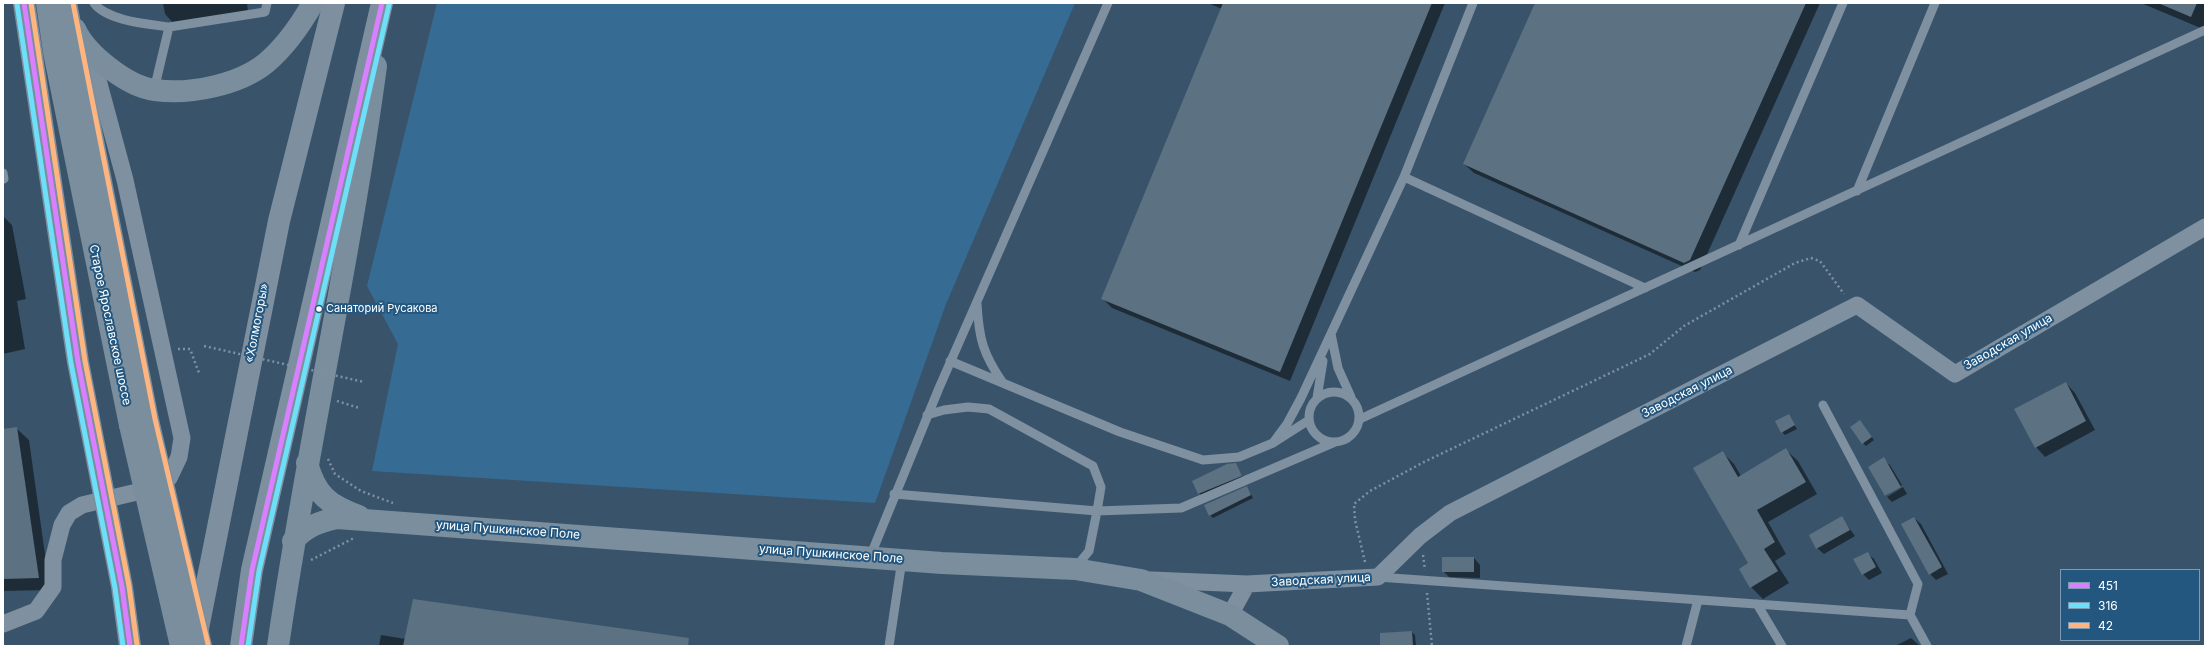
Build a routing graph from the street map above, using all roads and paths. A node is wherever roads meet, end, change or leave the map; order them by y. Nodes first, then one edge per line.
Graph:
1 (24, 3) edge
2 (94, 3) edge
3 (267, 3) edge
4 (313, 3) edge
5 (334, 3) edge
6 (383, 3) edge
7 (1108, 3) edge
8 (1473, 3) edge
9 (1843, 3) edge
10 (1935, 3) edge
11 (60, 5) edge
12 (169, 27) junction
13 (2205, 30) edge
14 (92, 54) junction
15 (154, 90) junction
16 (1404, 177) junction
17 (1857, 191) junction
18 (2205, 227) edge
19 (1739, 245) junction
20 (1644, 288) junction
21 (976, 303) junction
22 (1857, 305) junction
23 (1331, 334) junction
24 (204, 346) dead end
25 (950, 361) junction
26 (364, 382) dead end
27 (1003, 383) junction
28 (1351, 397) junction
29 (1317, 398) junction
30 (333, 400) dead end
31 (1823, 405) dead end
32 (359, 408) dead end
33 (927, 415) junction
34 (1360, 419) junction
35 (1309, 420) junction
36 (139, 422) junction
37 (1335, 442) junction
38 (1273, 443) junction
39 (316, 459) junction
40 (894, 494) junction
41 (105, 499) junction
42 (394, 503) dead end
43 (1097, 511) junction
44 (368, 519) junction
45 (293, 541) junction
46 (870, 557) junction
47 (902, 560) junction
48 (1075, 569) junction
49 (1373, 577) junction
50 (1141, 580) junction
51 (1247, 584) junction
52 (1698, 600) junction
53 (1757, 604) junction
54 (1230, 615) junction
55 (1910, 615) junction
56 (3, 624) edge
57 (130, 646) edge
58 (180, 646) edge
59 (195, 646) edge
60 (201, 646) edge
61 (241, 646) edge
62 (278, 646) edge
63 (889, 646) edge
64 (1278, 646) edge
65 (1686, 646) edge
66 (1782, 646) edge
67 (1927, 646) edge

1 - 41 main road
2 - 12 lane
3 - 12 lane
4 - 15 main road
5 - 59 highway, «Холмогоры»
6 - 39 main road
6 - 61 highway
7 - 21 lane
8 - 16 lane
9 - 19 lane
10 - 17 lane
11 - 14 main road
11 - 36 main road, Старое Ярославское шоссе
12 - 15 lane
13 - 17 lane
14 - 15 main road
14 - 41 street
16 - 20 lane
16 - 23 lane
17 - 19 lane
18 - 22 street, Заводская улица
19 - 20 lane
20 - 34 lane
21 - 25 lane
21 - 27 lane
22 - 49 street, Заводская улица
22 - 49 path
23 - 28 lane
23 - 29 lane
23 - 38 lane
24 - 26 path, bridge
25 - 27 lane
25 - 33 lane
27 - 38 lane
28 - 29 lane
28 - 34 lane
29 - 35 lane
30 - 32 path
31 - 55 lane
33 - 40 lane
33 - 43 lane
34 - 37 lane
35 - 37 lane
35 - 38 lane
36 - 58 main road, Старое Ярославское шоссе, bridge
36 - 60 main road, Старое Ярославское шоссе, bridge
37 - 43 lane
39 - 42 path
39 - 44 main road, улица Пушкинское Поле
39 - 45 main road
40 - 43 lane
40 - 46 lane
41 - 56 street
41 - 57 main road
43 - 48 lane
44 - 45 main road, улица Пушкинское Поле
44 - 46 main road, улица Пушкинское Поле
45 - 62 main road
46 - 47 main road, улица Пушкинское Поле
47 - 48 main road, улица Пушкинское Поле
47 - 63 lane
48 - 50 main road, улица Пушкинское Поле
49 - 51 street, Заводская улица
49 - 52 lane
50 - 51 street, Заводская улица
50 - 54 main road, улица Пушкинское Поле
51 - 54 street
52 - 53 lane
52 - 65 lane
53 - 55 lane
53 - 66 lane
54 - 64 main road, улица Пушкинское Поле
55 - 67 lane

